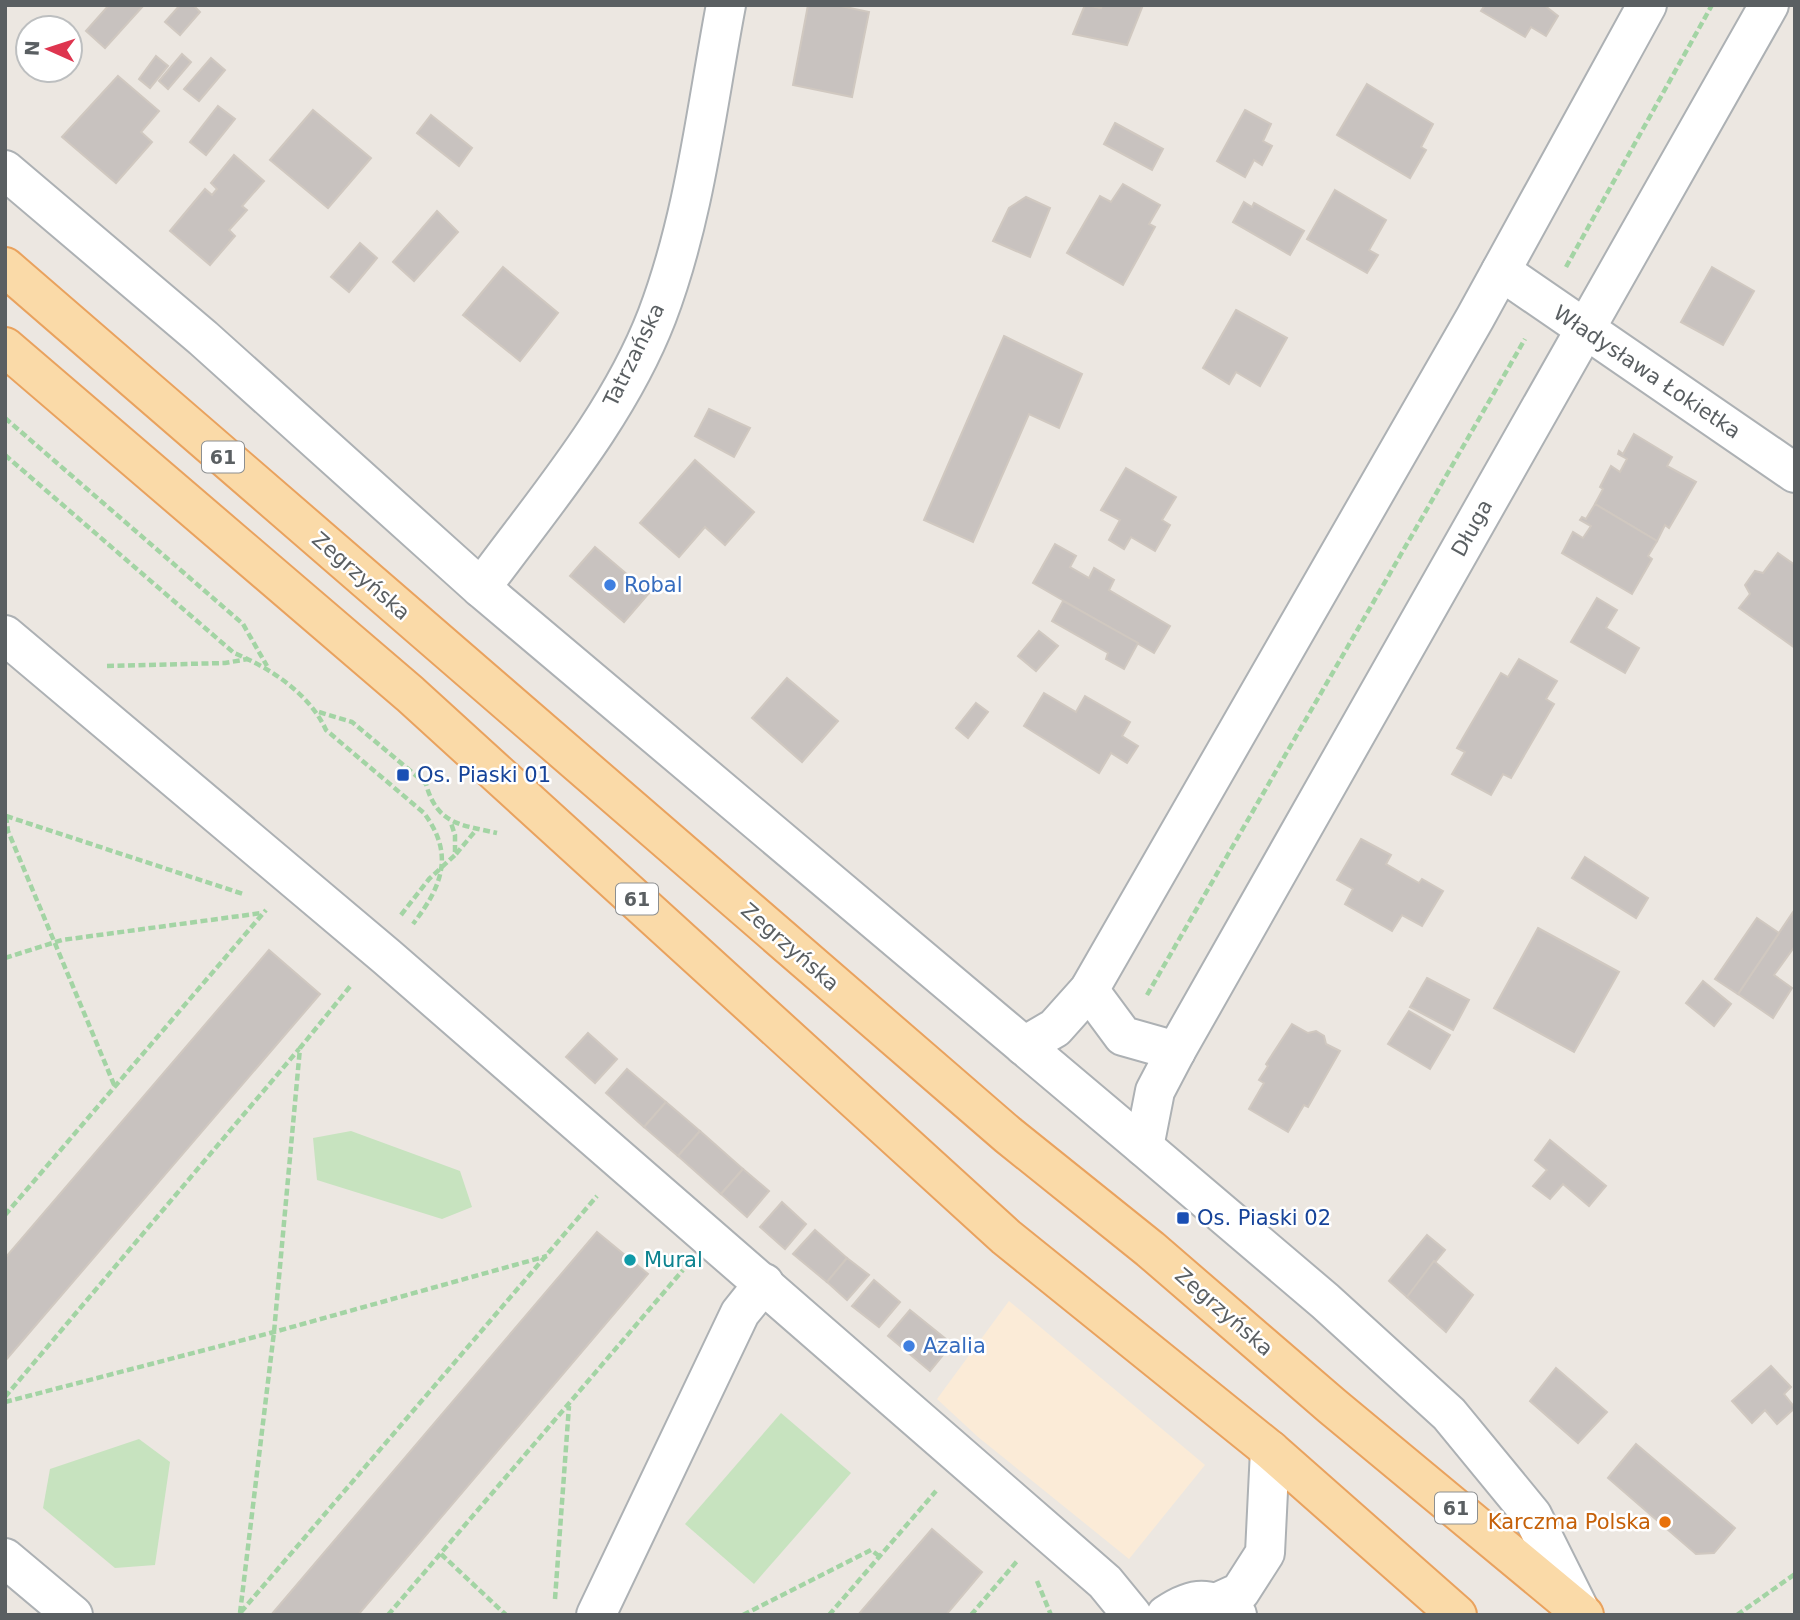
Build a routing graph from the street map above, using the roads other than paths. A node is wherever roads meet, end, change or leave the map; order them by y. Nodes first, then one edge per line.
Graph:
1 (726, 5) edge
2 (1647, 5) edge
3 (1769, 5) edge
4 (5, 170) edge
5 (5, 267) edge
6 (1501, 271) junction
7 (1583, 329) junction
8 (5, 347) edge
9 (1795, 473) edge
10 (481, 588) junction
11 (5, 635) edge
12 (1088, 990) junction
13 (1024, 1046) junction
14 (1176, 1051) junction
15 (1144, 1147) junction
16 (764, 1283) junction
17 (1270, 1450) junction
18 (5, 1558) edge
19 (1227, 1608) edge
20 (1582, 1613) edge
21 (73, 1615) edge
22 (596, 1615) edge
23 (1132, 1615) edge
24 (1166, 1615) edge
25 (1457, 1615) edge

1 - 10 street, Tatrzańska
2 - 6 street
3 - 7 street, Długa
4 - 10 street
5 - 20 main road, Zegrzyńska / 61
6 - 7 street, Władysława Łokietka
6 - 12 street
7 - 9 street, Władysława Łokietka
7 - 14 street, Długa
8 - 17 main road, 61
10 - 13 street
11 - 16 street
12 - 13 street
12 - 14 street
13 - 15 street
14 - 15 street, Długa
15 - 20 street
16 - 22 street
16 - 23 street
17 - 19 street
17 - 25 main road, 61
18 - 21 street
19 - 24 street

